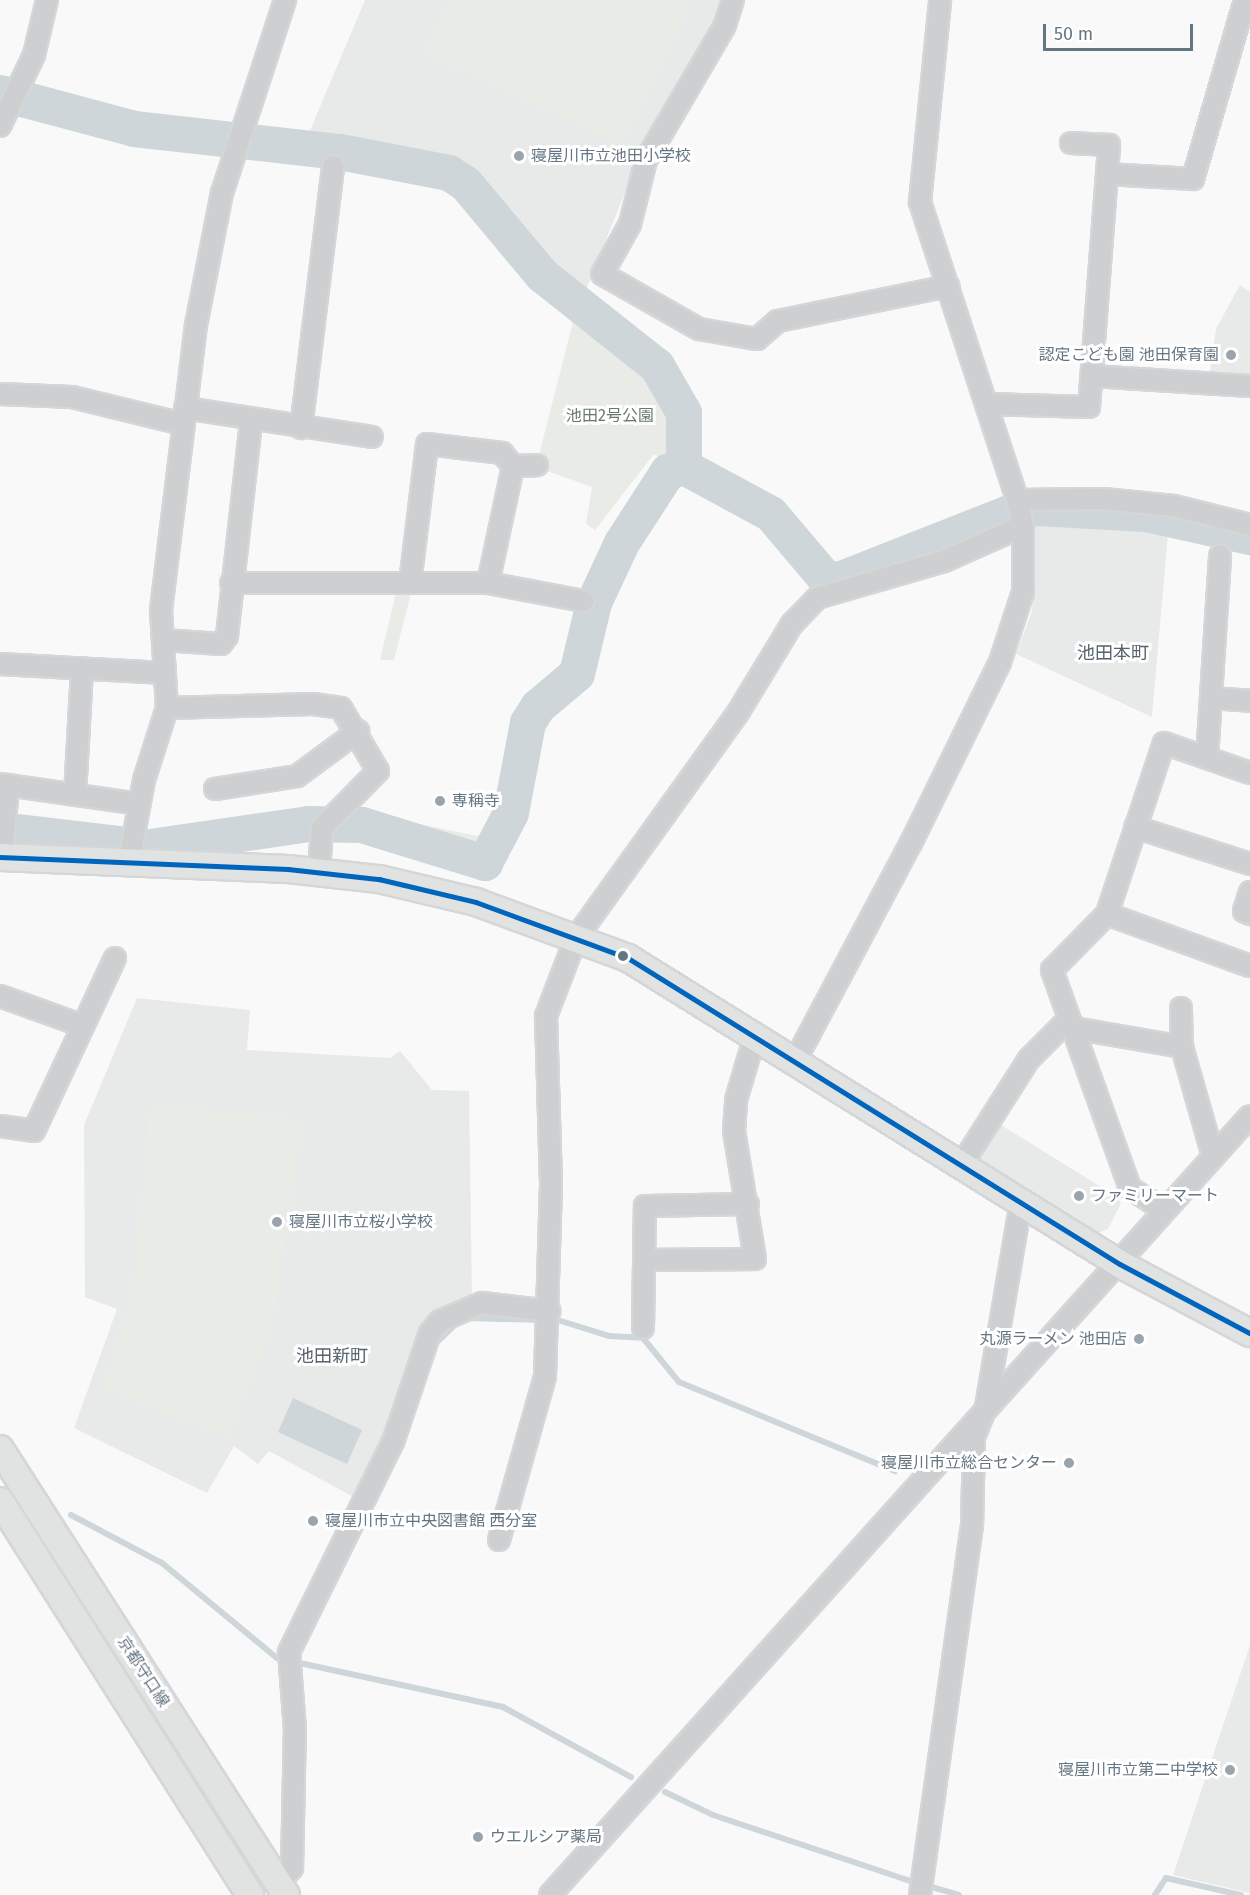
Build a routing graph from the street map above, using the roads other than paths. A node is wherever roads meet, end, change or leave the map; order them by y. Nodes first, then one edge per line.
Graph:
1 (48, 0) edge
2 (285, 0) edge
3 (733, 0) edge
4 (940, 0) edge
5 (1245, 0) edge
6 (0, 126) edge
7 (1071, 143) dead end
8 (333, 166) dead end
9 (1107, 174) junction
10 (948, 286) junction
11 (1092, 376) junction
12 (1250, 386) edge
13 (0, 394) edge
14 (987, 404) junction
15 (184, 416) junction
16 (251, 422) junction
17 (301, 428) junction
18 (372, 437) dead end
19 (537, 465) dead end
20 (513, 466) junction
21 (1020, 511) junction
22 (1250, 525) edge
23 (1220, 555) dead end
24 (231, 583) junction
25 (410, 583) junction
26 (488, 583) junction
27 (583, 601) dead end
28 (163, 640) junction
29 (0, 664) edge
30 (82, 668) junction
31 (165, 673) junction
32 (1211, 698) junction
33 (1250, 701) edge
34 (166, 708) junction
35 (358, 731) junction
36 (1207, 758) junction
37 (1250, 773) edge
38 (4, 784) edge
39 (215, 789) dead end
40 (75, 795) junction
41 (139, 804) junction
42 (1135, 827) junction
43 (2, 845) edge
44 (129, 861) junction
45 (1250, 864) edge
46 (319, 872) junction
47 (1250, 892) edge
48 (1107, 914) junction
49 (1250, 914) edge
50 (576, 938) junction
51 (115, 958) dead end
52 (1250, 966) edge
53 (0, 996) edge
54 (1181, 1008) dead end
55 (83, 1026) junction
56 (1077, 1029) junction
57 (755, 1036) junction
58 (1182, 1047) junction
59 (796, 1059) junction
60 (1250, 1116) edge
61 (0, 1126) edge
62 (1213, 1156) junction
63 (962, 1164) junction
64 (1021, 1203) junction
65 (748, 1204) junction
66 (1164, 1210) junction
67 (646, 1260) junction
68 (1120, 1264) junction
69 (550, 1311) junction
70 (643, 1328) dead end
71 (1250, 1333) edge
72 (986, 1407) junction
73 (0, 1449) edge
74 (0, 1502) edge
75 (499, 1540) dead end
76 (282, 1889) edge
77 (250, 1895) edge
78 (550, 1895) edge
79 (920, 1895) edge

1 - 6 street
2 - 15 street
3 - 10 street
4 - 10 street
5 - 9 street
7 - 9 street
8 - 17 street
9 - 11 street
10 - 14 street
11 - 12 street
11 - 14 street
13 - 15 street
14 - 21 street
15 - 16 street
15 - 28 street
16 - 17 street
16 - 24 street
17 - 18 street
19 - 20 street
20 - 25 street
20 - 26 street
21 - 22 street
21 - 50 street
21 - 59 street
23 - 32 street
24 - 25 street
24 - 28 street
25 - 26 street
26 - 27 street
28 - 31 street
29 - 30 street
30 - 31 street
30 - 40 street
31 - 34 street
32 - 33 street
32 - 36 street
34 - 35 street
34 - 41 street
35 - 39 street
35 - 46 street
36 - 37 street
36 - 42 street
38 - 40 street
38 - 43 street
40 - 41 street
41 - 44 street
42 - 45 street
42 - 48 street
43 - 44 main road
44 - 46 main road
46 - 50 main road
47 - 49 street
48 - 52 street
48 - 56 street
50 - 57 main road
50 - 69 street
51 - 55 street
53 - 55 street
54 - 58 street
55 - 61 street
56 - 58 street
56 - 63 street
56 - 66 street
57 - 59 main road
57 - 65 street
58 - 62 street
59 - 63 main road
60 - 62 street
62 - 66 street
63 - 64 main road
64 - 68 main road
64 - 72 street
65 - 67 street
65 - 67 street
66 - 68 street
67 - 70 street
68 - 71 main road
68 - 72 street
69 - 75 street
69 - 76 street
72 - 78 street
72 - 79 street
73 - 76 main road, 京都守口線
74 - 77 main road, 京都守口線

